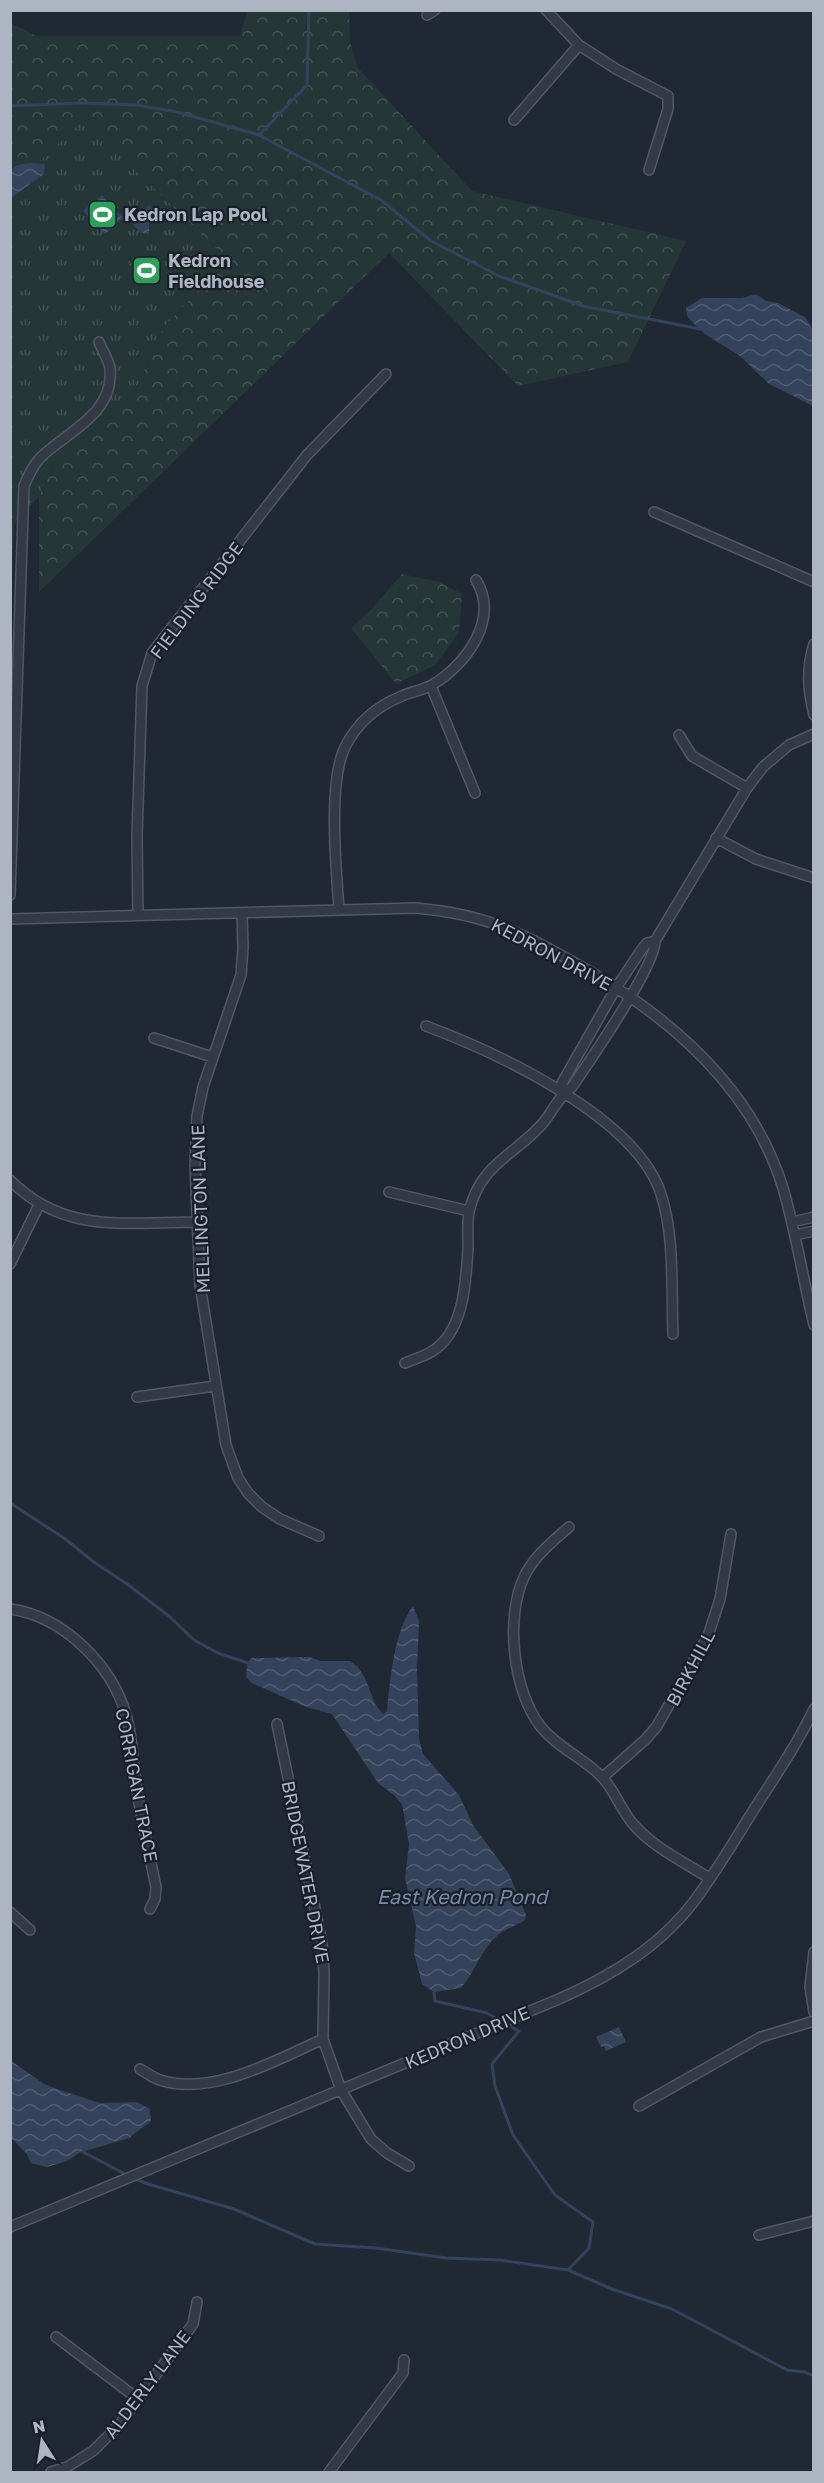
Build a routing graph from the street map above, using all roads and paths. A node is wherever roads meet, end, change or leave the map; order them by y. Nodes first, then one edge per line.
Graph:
1 (546, 10) edge
2 (579, 45) junction
3 (514, 120) dead end
4 (649, 170) dead end
5 (99, 342) dead end
6 (386, 374) dead end
7 (654, 512) dead end
8 (476, 580) dead end
9 (813, 582) edge
10 (813, 644) edge
11 (431, 686) junction
12 (813, 715) edge
13 (813, 734) edge
14 (679, 735) dead end
15 (747, 788) junction
16 (475, 793) dead end
17 (716, 838) junction
18 (813, 878) edge
19 (10, 895) edge
20 (339, 909) junction
21 (242, 913) junction
22 (138, 914) junction
23 (10, 918) edge
24 (654, 941) junction
25 (616, 988) junction
26 (630, 996) junction
27 (426, 1026) dead end
28 (154, 1038) dead end
29 (212, 1057) junction
30 (562, 1094) junction
31 (10, 1180) edge
32 (389, 1192) dead end
33 (39, 1205) junction
34 (470, 1211) junction
35 (813, 1217) edge
36 (792, 1221) junction
37 (197, 1222) junction
38 (813, 1231) edge
39 (795, 1236) junction
40 (10, 1264) edge
41 (813, 1325) edge
42 (673, 1334) dead end
43 (405, 1363) dead end
44 (215, 1386) junction
45 (137, 1397) dead end
46 (569, 1527) dead end
47 (730, 1534) dead end
48 (319, 1536) dead end
49 (10, 1609) edge
50 (813, 1709) edge
51 (277, 1724) dead end
52 (603, 1777) junction
53 (709, 1878) junction
54 (150, 1909) dead end
55 (10, 1912) edge
56 (30, 1930) dead end
57 (813, 1952) edge
58 (813, 2012) edge
59 (813, 2021) edge
60 (323, 2039) junction
61 (140, 2069) dead end
62 (341, 2090) junction
63 (639, 2106) dead end
64 (409, 2166) dead end
65 (813, 2221) edge
66 (10, 2227) edge
67 (759, 2235) dead end
68 (197, 2302) dead end
69 (56, 2337) dead end
70 (404, 2360) dead end
71 (138, 2399) junction
72 (51, 2472) edge
73 (329, 2472) edge

1 - 2 street
2 - 3 street
2 - 4 street
5 - 19 street
6 - 22 street, FIELDING RIDGE
7 - 9 street
8 - 11 street
10 - 12 street
11 - 16 street
11 - 20 street
13 - 15 street
14 - 15 street
15 - 17 street
17 - 18 street
17 - 24 street
20 - 21 street, KEDRON DRIVE
20 - 25 street, KEDRON DRIVE
21 - 22 street, KEDRON DRIVE
21 - 29 street, MELLINGTON LANE
22 - 23 street, KEDRON DRIVE
24 - 25 street
24 - 26 street
25 - 26 street, KEDRON DRIVE
25 - 30 street
26 - 30 street
26 - 36 street, KEDRON DRIVE
27 - 30 street
28 - 29 street
29 - 37 street, MELLINGTON LANE
30 - 34 street
30 - 42 street
31 - 33 street
32 - 34 street
33 - 37 street
33 - 40 street
34 - 43 street
35 - 36 street
36 - 39 street, KEDRON DRIVE
37 - 44 street, MELLINGTON LANE
38 - 39 street
39 - 41 street, KEDRON DRIVE
44 - 45 street
44 - 48 street, MELLINGTON LANE
46 - 52 street
47 - 52 street, BIRKHILL
49 - 54 street, CORRIGAN TRACE
50 - 53 street, KEDRON DRIVE
51 - 60 street, BRIDGEWATER DRIVE
52 - 53 street
53 - 62 street, KEDRON DRIVE
55 - 56 street
57 - 58 street
59 - 63 street
60 - 61 street
60 - 62 street, BRIDGEWATER DRIVE
62 - 64 street, BRIDGEWATER DRIVE
62 - 66 street, KEDRON DRIVE
65 - 67 street
68 - 71 street, ALDERLY LANE
69 - 71 street
70 - 73 street
71 - 72 street, ALDERLY LANE

